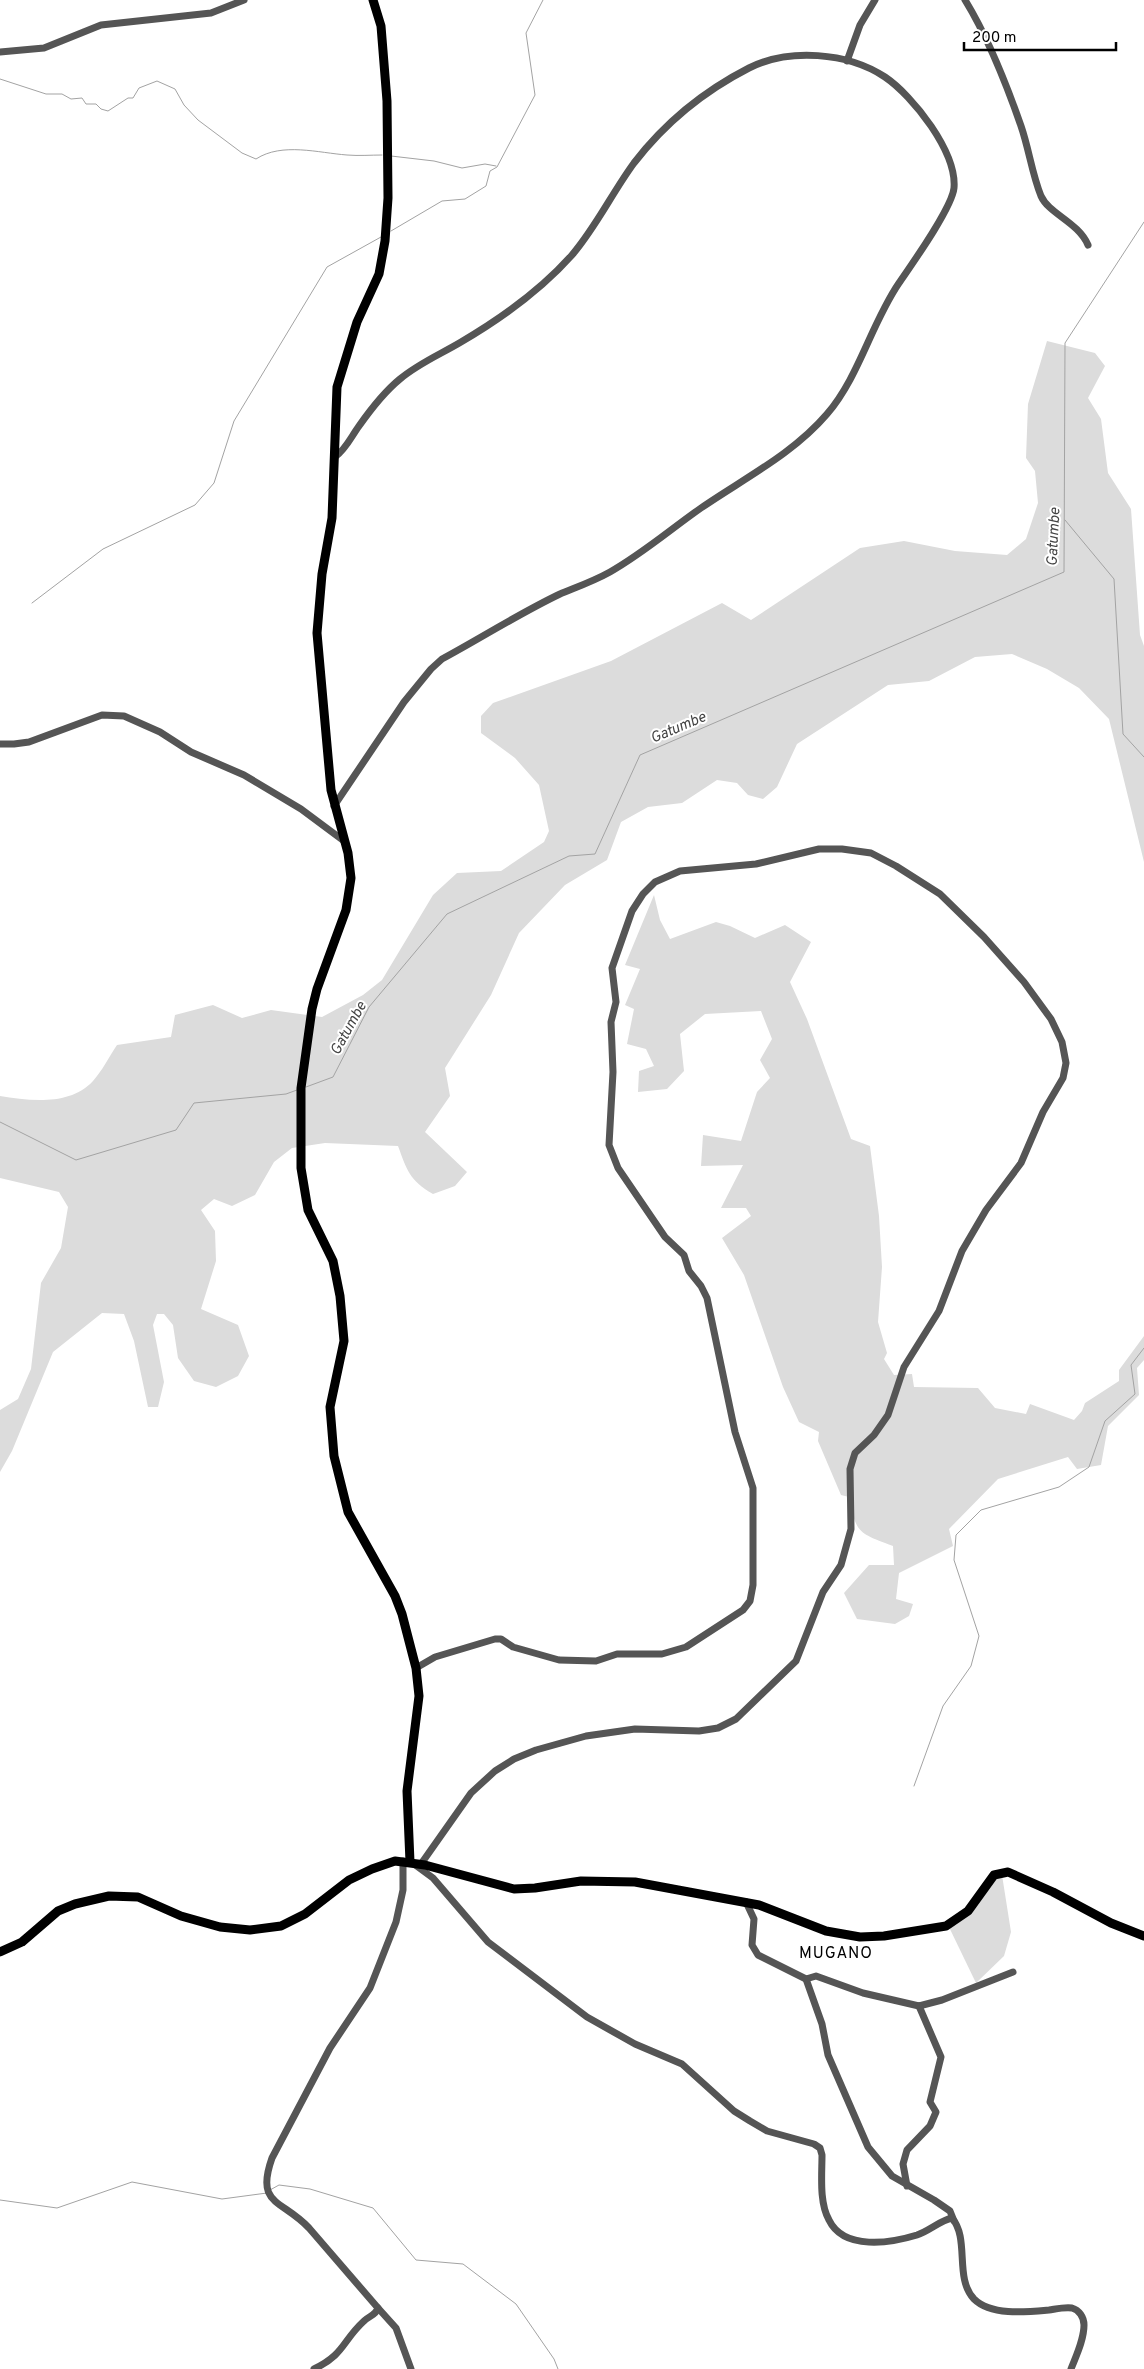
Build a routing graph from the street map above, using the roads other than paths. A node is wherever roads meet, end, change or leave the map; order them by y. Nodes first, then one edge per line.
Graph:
1 (244, 0) edge
2 (373, 0) edge
3 (874, 0) edge
4 (965, 0) edge
5 (0, 52) edge
6 (847, 61) junction
7 (1088, 245) dead end
8 (335, 457) junction
9 (0, 744) edge
10 (334, 806) junction
11 (344, 841) junction
12 (416, 1668) junction
13 (406, 1861) junction
14 (421, 1864) junction
15 (746, 1902) junction
16 (1144, 1936) edge
17 (0, 1952) edge
18 (1013, 1972) dead end
19 (806, 1979) junction
20 (919, 2006) junction
21 (907, 2186) junction
22 (954, 2221) junction
23 (378, 2308) junction
24 (314, 2369) edge
25 (411, 2369) edge
26 (1071, 2369) edge

1 - 5 street
2 - 8 main road
3 - 6 street
4 - 7 street
6 - 8 street
6 - 10 street
8 - 10 main road
9 - 11 street
10 - 11 main road
11 - 12 main road
12 - 13 main road
12 - 14 street
13 - 14 main road
13 - 17 main road
13 - 22 street
13 - 23 street
14 - 15 main road
15 - 16 main road
15 - 19 street
18 - 20 street
19 - 20 street
19 - 21 street
20 - 21 street
21 - 22 street
22 - 26 street
23 - 24 street
23 - 25 street

